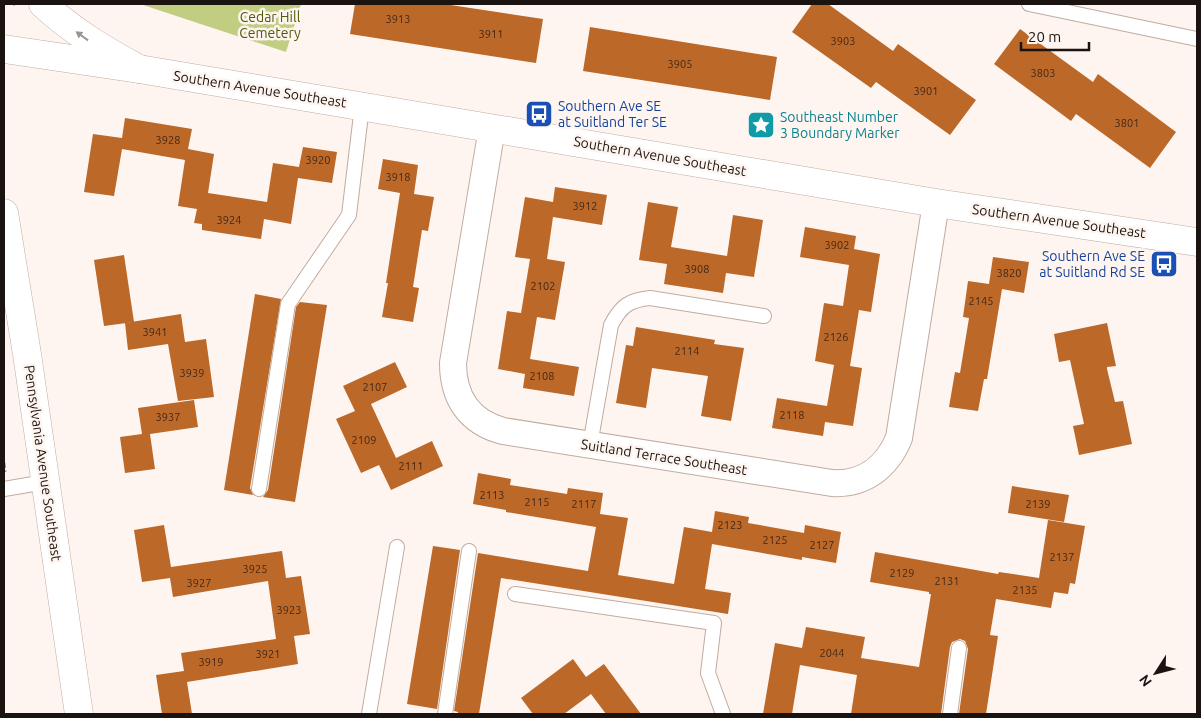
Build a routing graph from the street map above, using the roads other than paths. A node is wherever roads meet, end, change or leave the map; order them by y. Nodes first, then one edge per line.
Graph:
1 (43, 4) edge
2 (1029, 4) edge
3 (1197, 39) edge
4 (4, 49) edge
5 (139, 69) junction
6 (362, 106) junction
7 (492, 128) junction
8 (936, 203) junction
9 (4, 213) edge
10 (1197, 242) edge
11 (11, 298) edge
12 (764, 316) dead end
13 (590, 445) junction
14 (45, 482) junction
15 (259, 489) dead end
16 (4, 490) edge
17 (397, 547) dead end
18 (469, 551) dead end
19 (515, 594) dead end
20 (959, 648) dead end
21 (79, 714) edge
22 (369, 714) edge
23 (445, 714) edge
24 (723, 714) edge
25 (950, 714) edge

5 -> 1 main road
2 - 3 lane
4 - 5 main road, Southern Avenue Southeast
5 - 6 main road, Southern Avenue Southeast
6 - 7 main road, Southern Avenue Southeast
6 - 15 lane
7 - 8 main road, Southern Avenue Southeast
7 - 13 street, Suitland Terrace Southeast
8 - 10 main road, Southern Avenue Southeast
8 - 13 street, Suitland Terrace Southeast
9 - 11 main road, Pennsylvania Avenue Southeast
11 - 14 main road, Pennsylvania Avenue Southeast
12 - 13 lane
14 - 16 lane
14 - 21 main road, Pennsylvania Avenue Southeast
17 - 22 lane
18 - 23 lane
19 - 24 lane
20 - 25 lane

